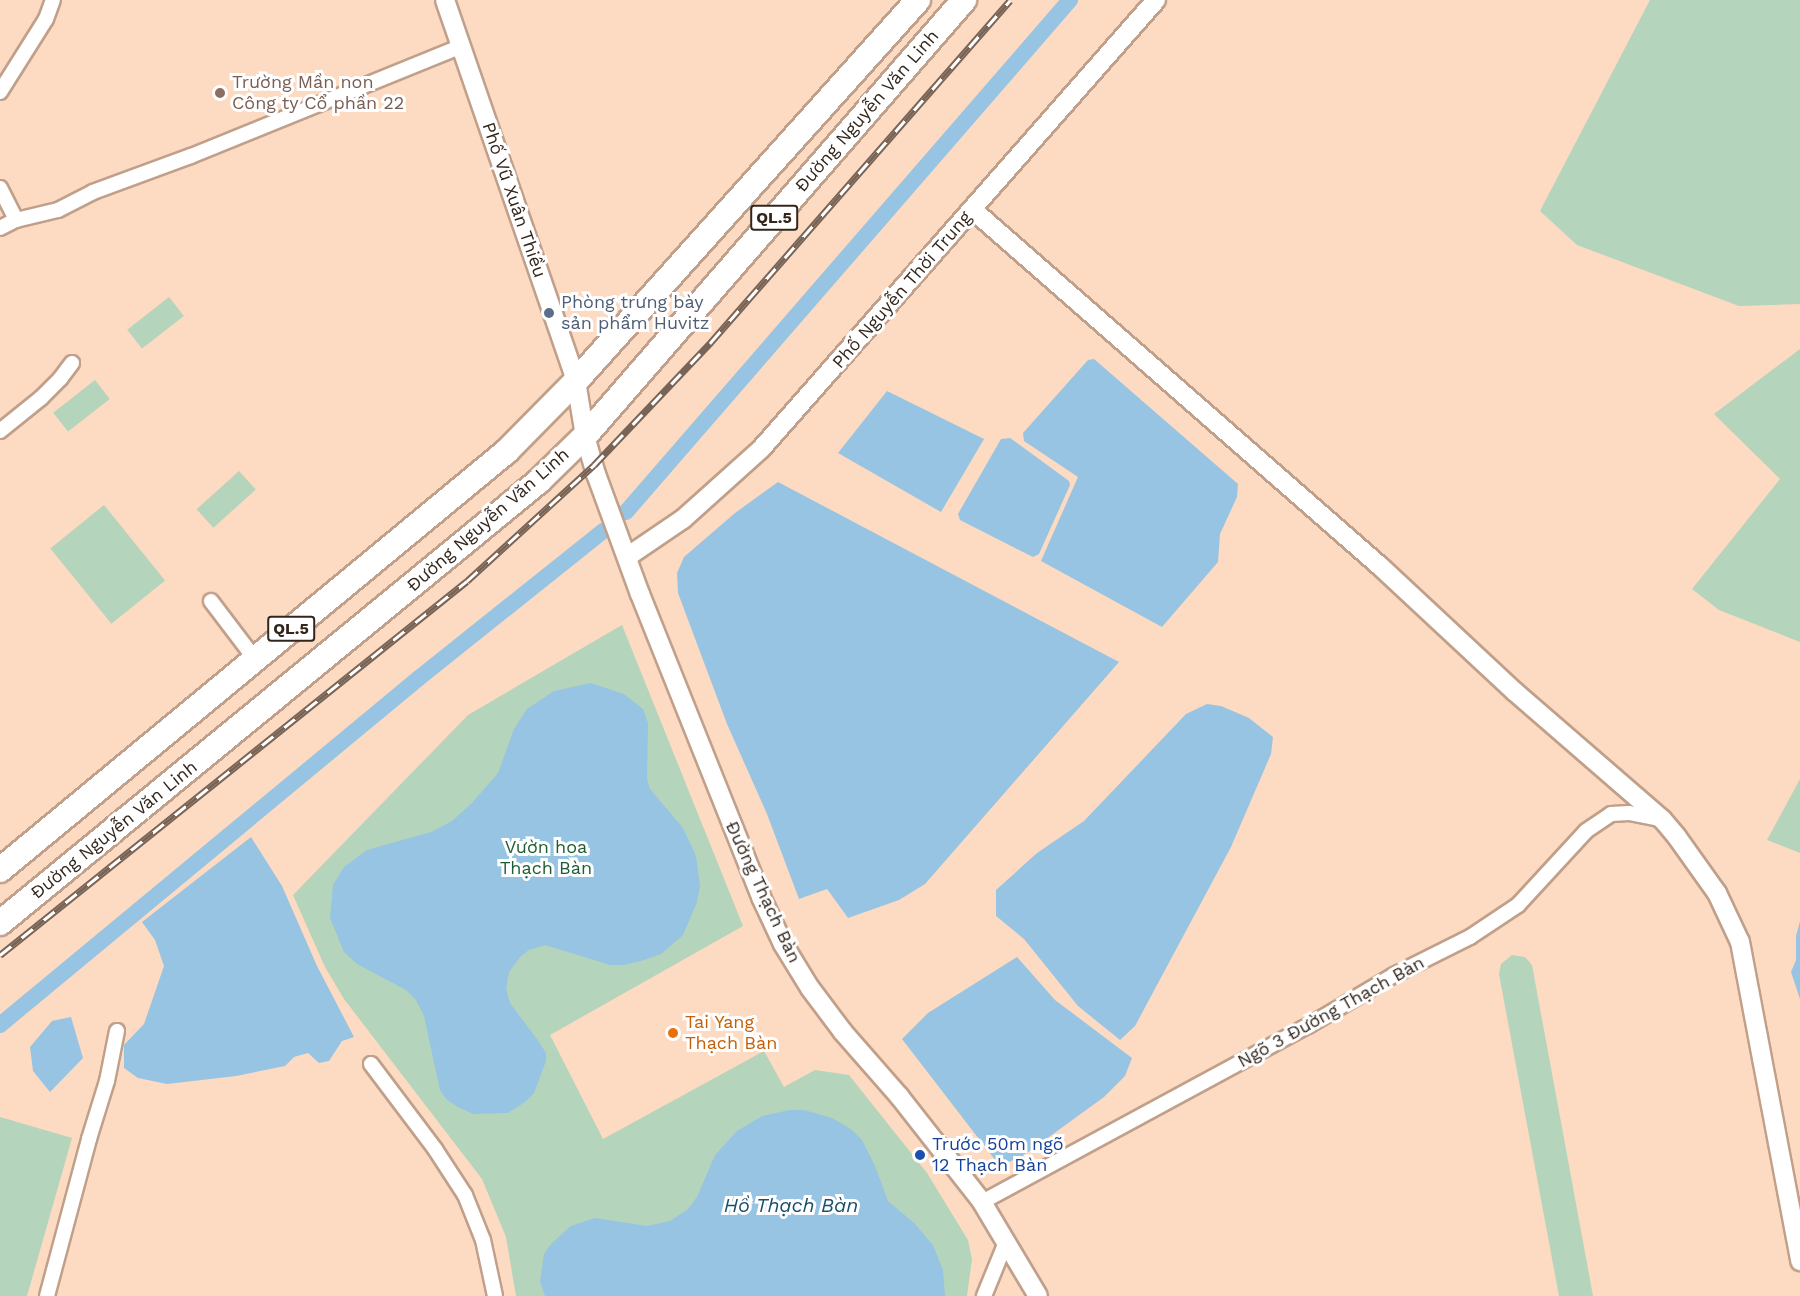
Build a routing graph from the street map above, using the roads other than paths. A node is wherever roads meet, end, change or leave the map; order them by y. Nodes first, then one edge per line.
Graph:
1 (53, 0) edge
2 (445, 0) edge
3 (918, 0) edge
4 (964, 0) edge
5 (1156, 0) edge
6 (462, 46) junction
7 (0, 92) edge
8 (0, 188) edge
9 (973, 210) junction
10 (16, 220) junction
11 (0, 228) edge
12 (72, 363) dead end
13 (576, 381) junction
14 (0, 431) edge
15 (585, 436) junction
16 (627, 556) junction
17 (211, 601) dead end
18 (255, 659) junction
19 (1662, 819) junction
20 (0, 870) edge
21 (0, 923) edge
22 (117, 1031) dead end
23 (371, 1065) dead end
24 (982, 1202) junction
25 (1006, 1242) junction
26 (1800, 1261) edge
27 (47, 1296) edge
28 (495, 1296) edge
29 (984, 1296) edge
30 (1038, 1296) edge

1 - 7 street
2 - 6 street, Phố Vũ Xuân Thiều
3 - 13 highway, Đường Nguyễn Văn Linh / QL.5
4 - 15 highway, Đường Nguyễn Văn Linh / QL.5
5 - 9 street, Phố Nguyễn Thời Trung
6 - 10 street
6 - 13 street, Phố Vũ Xuân Thiều
8 - 10 street
9 - 16 street, Phố Nguyễn Thời Trung
9 - 19 street
10 - 11 street
12 - 14 street
13 - 15 street, Phố Vũ Xuân Thiều
13 - 18 highway, Đường Nguyễn Văn Linh / QL.5
15 - 16 street, Đường Thạch Bàn
15 - 21 highway, Đường Nguyễn Văn Linh / QL.5
16 - 24 street, Đường Thạch Bàn
17 - 18 street
18 - 20 highway, Đường Nguyễn Văn Linh / QL.5
19 - 24 street, Ngõ 3 Đường Thạch Bàn
19 - 26 street
22 - 27 street
23 - 28 street
24 - 25 street, Đường Thạch Bàn
25 - 29 street
25 - 30 street, Đường Thạch Bàn

